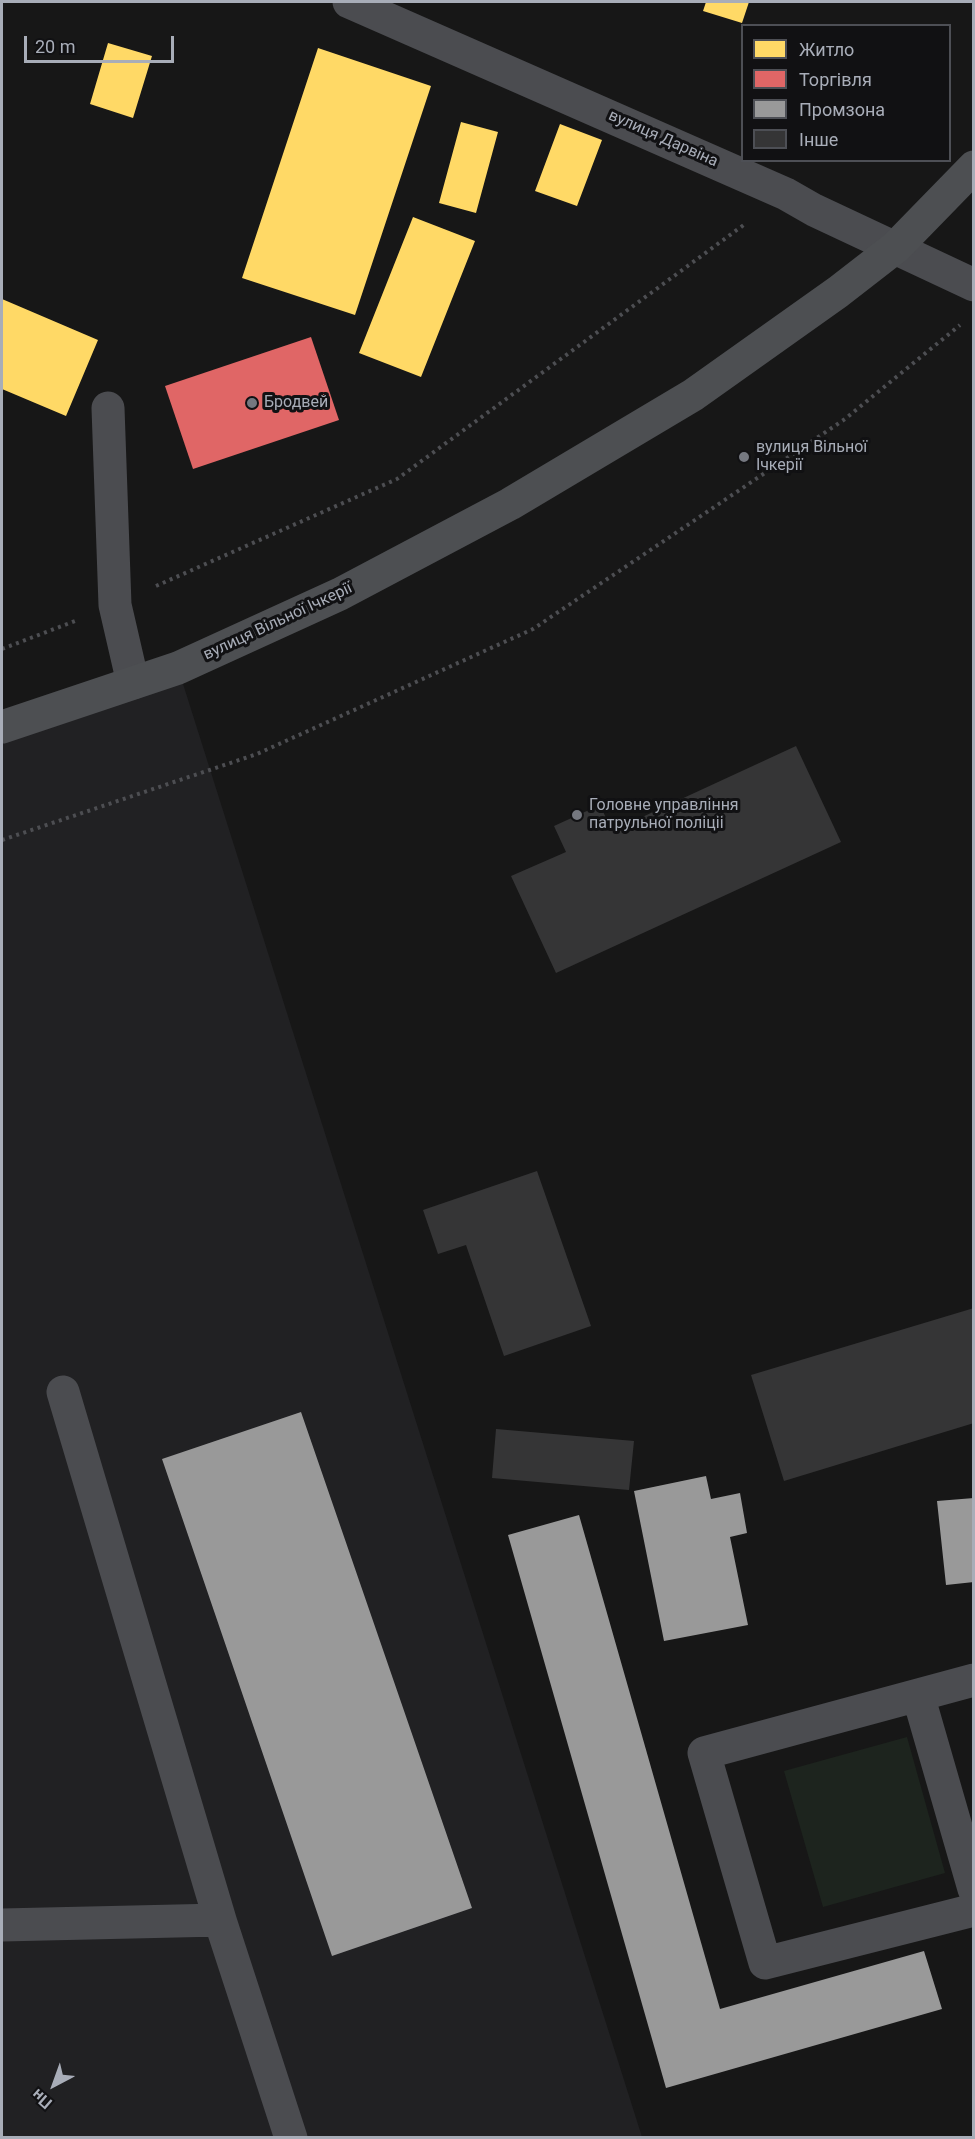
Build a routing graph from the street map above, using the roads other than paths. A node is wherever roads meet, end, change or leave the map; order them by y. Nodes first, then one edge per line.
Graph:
1 (349, 2) edge
2 (974, 167) edge
3 (896, 247) junction
4 (974, 285) edge
5 (108, 408) dead end
6 (133, 683) junction
7 (2, 727) edge
8 (63, 1392) dead end
9 (974, 1680) edge
10 (918, 1695) junction
11 (974, 1889) edge
12 (974, 1910) edge
13 (220, 1920) junction
14 (2, 1925) edge
15 (291, 2138) edge

1 - 3 street, вулиця Дарвіна
2 - 3 main road, вулиця Вільної Ічкерії
3 - 4 street, вулиця Дарвіна
3 - 6 main road, вулиця Вільної Ічкерії
5 - 6 street
6 - 7 main road, вулиця Вільної Ічкерії
8 - 13 street
9 - 10 street
10 - 11 street
10 - 12 street
13 - 14 street
13 - 15 street

